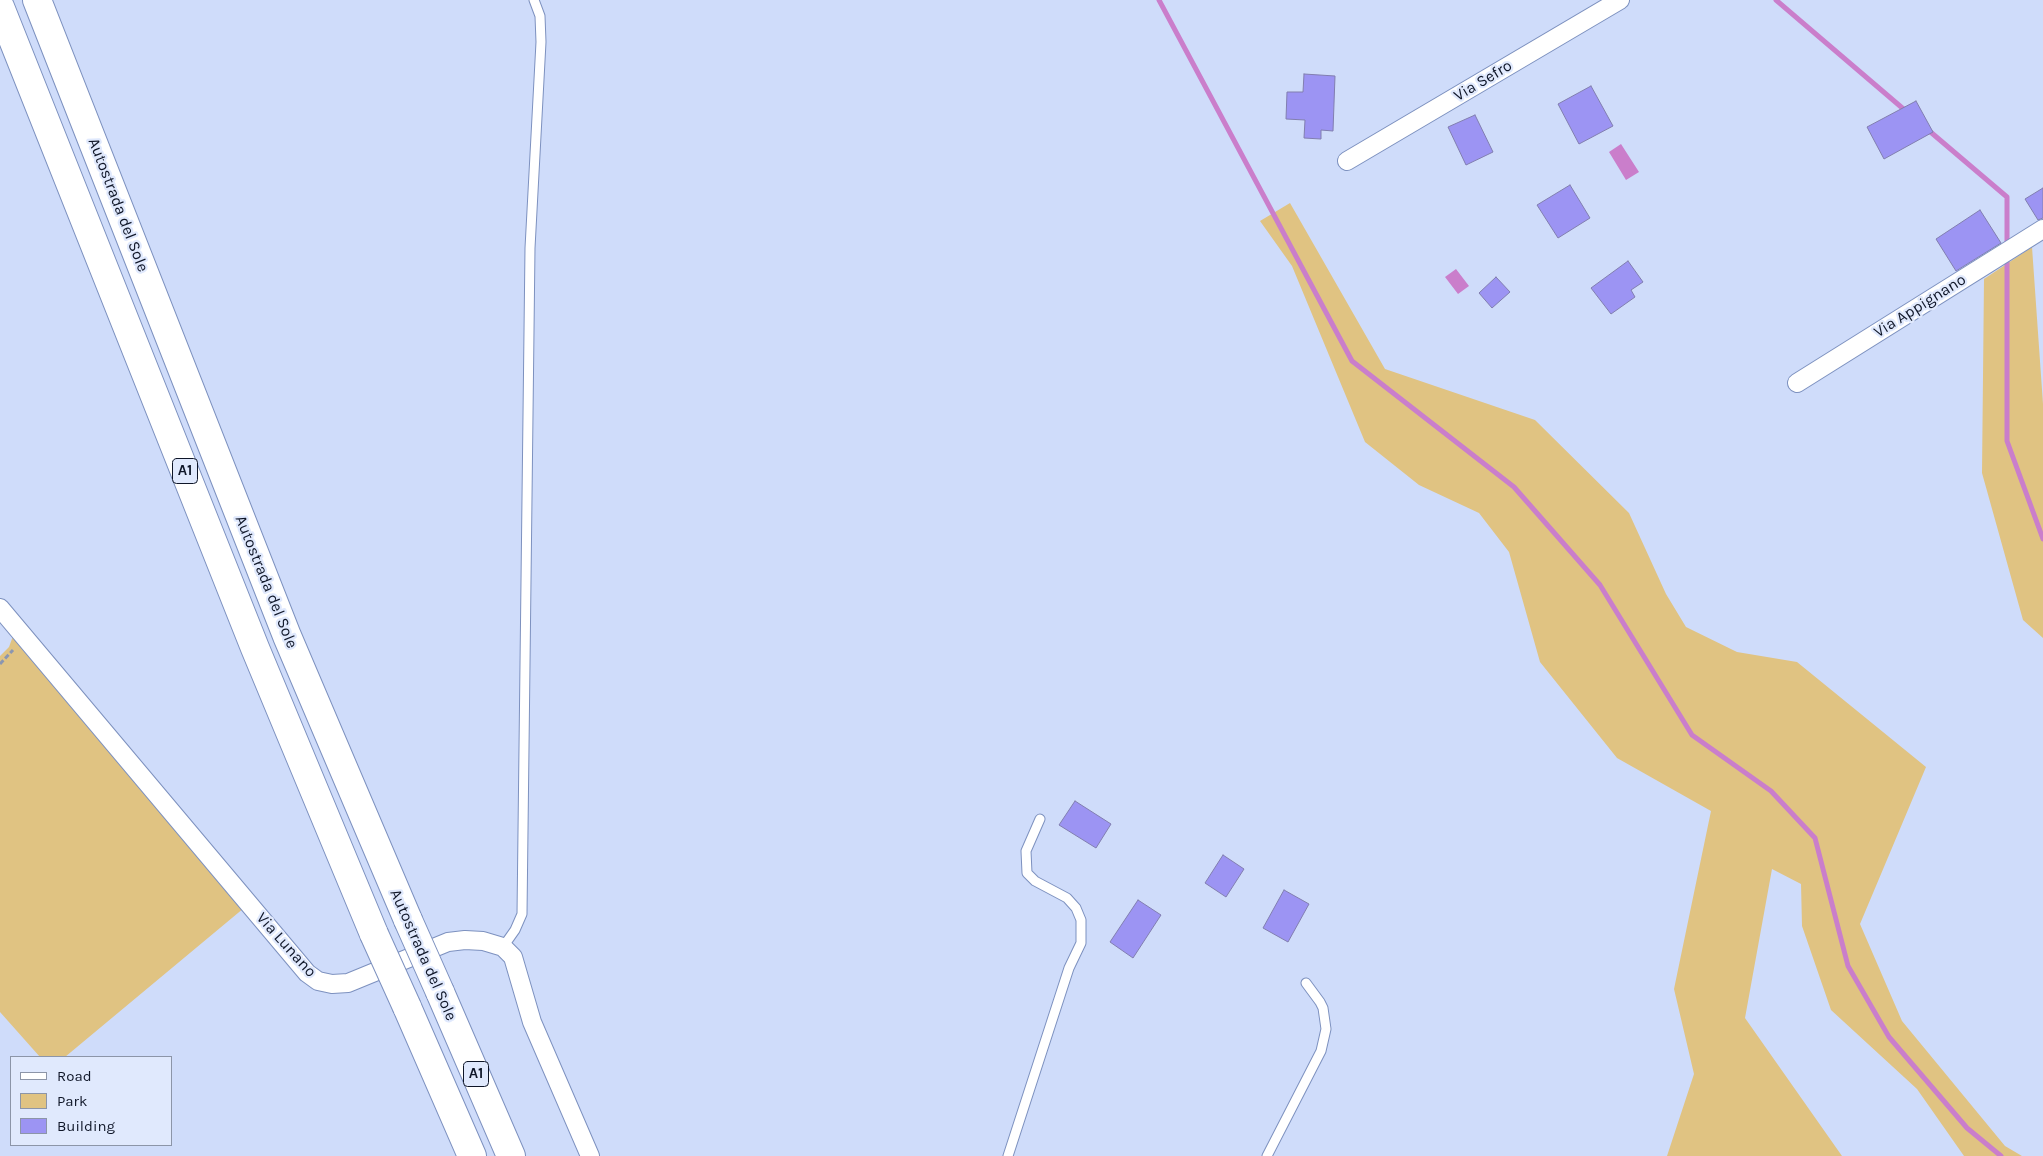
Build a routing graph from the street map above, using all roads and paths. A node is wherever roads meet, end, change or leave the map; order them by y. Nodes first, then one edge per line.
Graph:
1 (37, 0) edge
2 (534, 0) edge
3 (1620, 0) edge
4 (0, 7) edge
5 (1346, 162) dead end
6 (2043, 229) edge
7 (1797, 383) dead end
8 (0, 608) edge
9 (1040, 819) dead end
10 (504, 947) junction
11 (1306, 983) dead end
12 (472, 1156) edge
13 (511, 1156) edge
14 (590, 1156) edge
15 (1008, 1156) edge
16 (1266, 1156) edge

1 - 13 highway, Autostrada del Sole / A1, bridge
2 - 10 lane
3 - 5 street, Via Sefro
4 - 12 highway, A1, bridge
6 - 7 street, Via Appignano
8 - 10 street, Via Lunano
9 - 15 lane
10 - 14 street
11 - 16 lane

